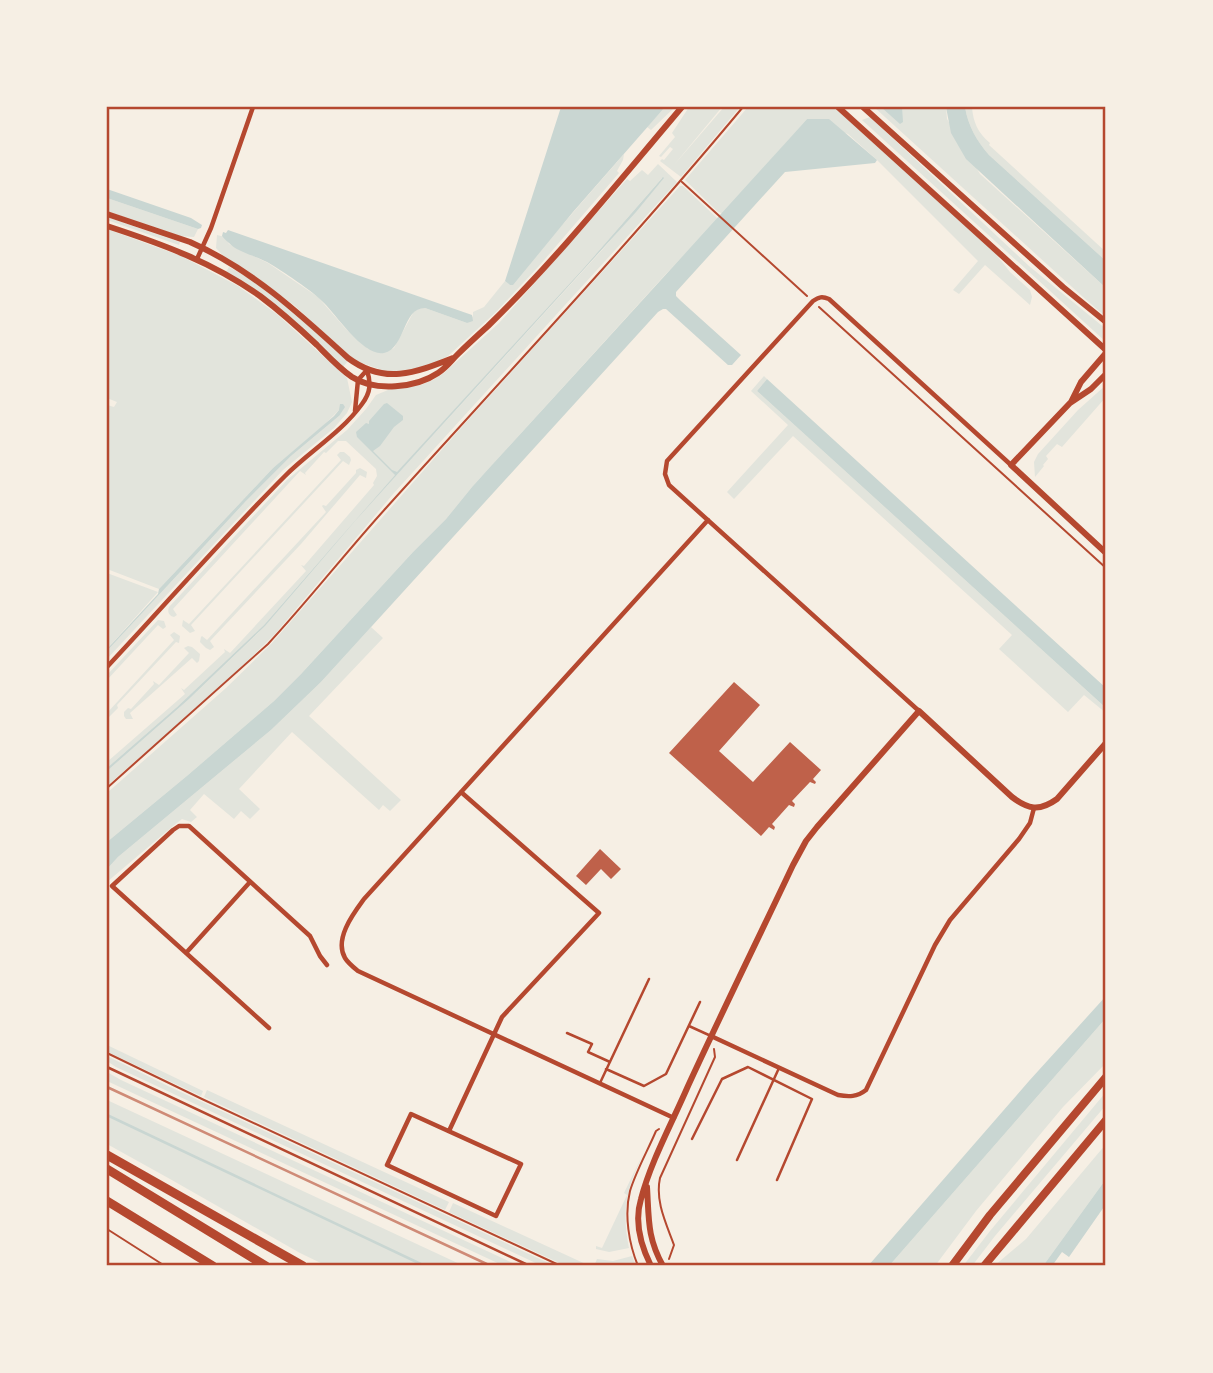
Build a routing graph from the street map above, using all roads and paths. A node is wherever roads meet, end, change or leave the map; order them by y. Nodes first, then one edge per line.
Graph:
1 (253, 107) edge
2 (681, 107) edge
3 (743, 107) edge
4 (842, 107) edge
5 (863, 107) edge
6 (681, 181) junction
7 (107, 214) edge
8 (107, 226) edge
9 (203, 248) junction
10 (197, 259) junction
11 (813, 301) junction
12 (1106, 322) edge
13 (1106, 351) edge
14 (455, 357) junction
15 (367, 370) junction
16 (1106, 374) edge
17 (358, 380) junction
18 (371, 383) junction
19 (1070, 403) junction
20 (355, 412) junction
21 (1011, 465) junction
22 (708, 520) junction
23 (1106, 552) edge
24 (1106, 568) edge
25 (107, 667) edge
26 (919, 711) junction
27 (1106, 743) edge
28 (107, 789) edge
29 (461, 792) junction
30 (1034, 808) junction
31 (250, 882) junction
32 (186, 953) junction
33 (327, 965) dead end
34 (649, 979) dead end
35 (700, 1002) dead end
36 (689, 1026) junction
37 (270, 1028) dead end
38 (567, 1033) dead end
39 (494, 1034) junction
40 (711, 1036) junction
41 (107, 1053) edge
42 (610, 1062) junction
43 (107, 1067) edge
44 (779, 1068) junction
45 (607, 1069) junction
46 (1106, 1077) edge
47 (774, 1080) junction
48 (600, 1083) junction
49 (674, 1118) junction
50 (1106, 1119) edge
51 (449, 1131) junction
52 (692, 1139) dead end
53 (107, 1155) edge
54 (737, 1160) dead end
55 (107, 1169) edge
56 (777, 1180) dead end
57 (647, 1184) junction
58 (107, 1201) edge
59 (107, 1229) edge
60 (165, 1266) edge
61 (211, 1266) edge
62 (266, 1266) edge
63 (303, 1266) edge
64 (530, 1266) edge
65 (561, 1266) edge
66 (650, 1266) edge
67 (664, 1266) edge
68 (952, 1266) edge
69 (984, 1266) edge

1 - 9 street
2 - 14 street
3 - 6 path
4 - 13 street
5 - 12 street
6 - 11 path
6 - 28 path
7 - 9 street
8 - 10 street
9 - 10 street
9 - 15 street
10 - 17 street
11 - 21 street
11 - 22 street
11 - 24 path
13 - 19 street
14 - 15 street
14 - 18 street
15 - 17 street
15 - 18 street
16 - 19 street
17 - 18 street
17 - 20 street
18 - 20 street
19 - 21 street
20 - 25 street
21 - 23 street
22 - 26 street
22 - 29 street
26 - 30 street
26 - 40 street
27 - 30 street
29 - 39 street
29 - 39 street
30 - 44 street
31 - 32 street
31 - 32 street
31 - 33 street
32 - 37 street
34 - 42 lane
35 - 36 lane
36 - 40 lane
36 - 45 lane
38 - 42 lane
39 - 48 street
39 - 51 street
40 - 44 street
40 - 49 street
40 - 67 path
41 - 65 path
42 - 45 lane
43 - 64 lane
44 - 47 lane
45 - 48 lane
46 - 68 main road
47 - 52 lane
47 - 54 lane
47 - 56 lane
48 - 49 street
49 - 57 street
50 - 69 main road
51 - 51 street
53 - 63 highway
55 - 62 highway
57 - 66 street
57 - 67 street
58 - 61 highway
59 - 60 path

